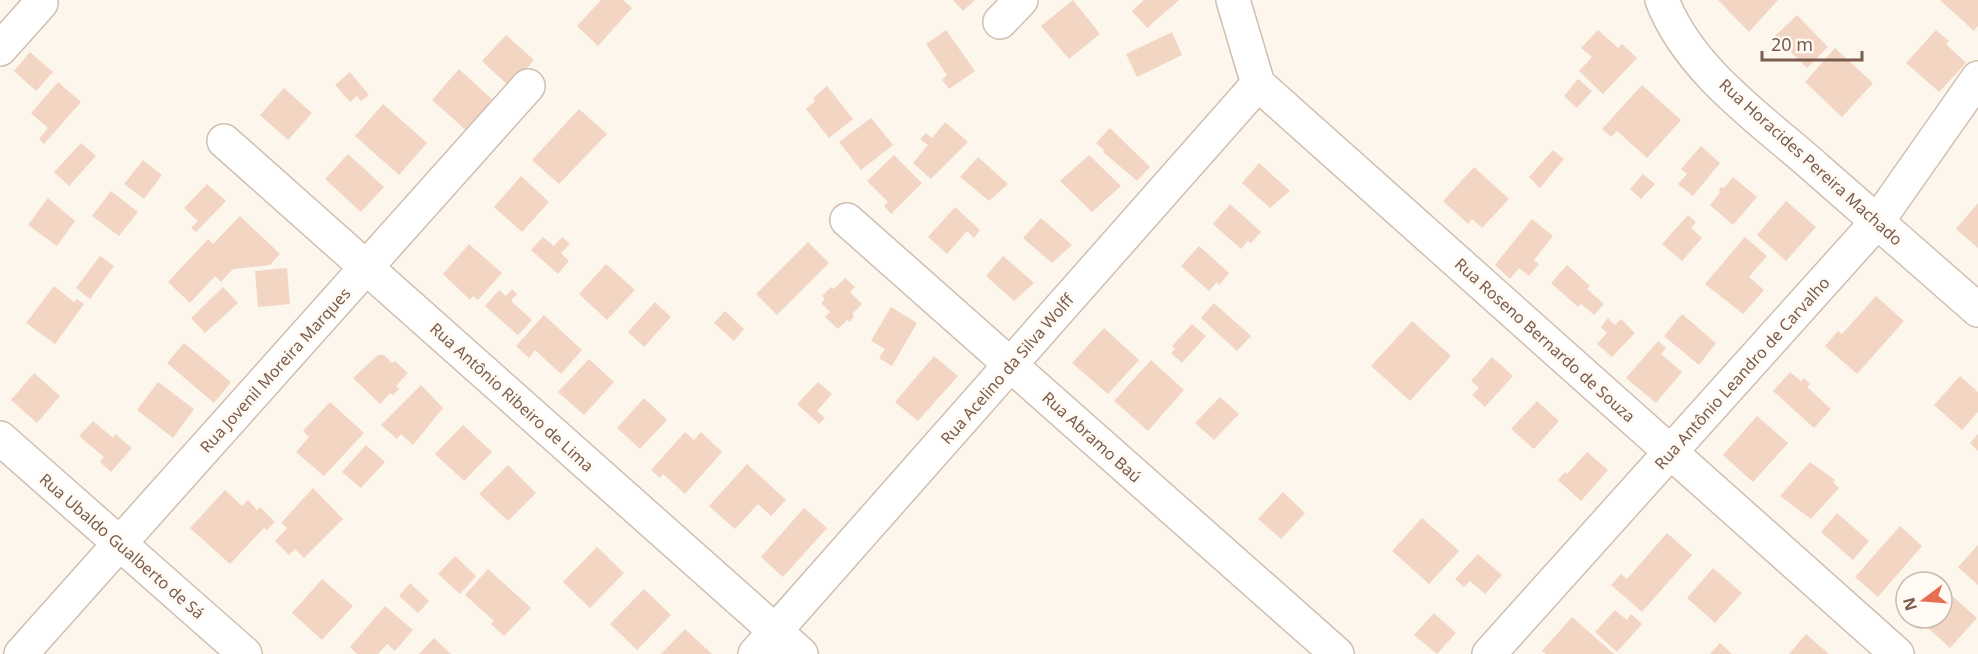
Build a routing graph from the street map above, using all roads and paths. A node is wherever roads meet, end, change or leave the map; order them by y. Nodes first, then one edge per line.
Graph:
1 (1233, 0) edge
2 (1662, 0) edge
3 (41, 3) dead end
4 (0, 49) edge
5 (1978, 78) edge
6 (1258, 84) junction
7 (528, 86) dead end
8 (224, 141) dead end
9 (847, 220) dead end
10 (1877, 222) junction
11 (366, 267) junction
12 (1978, 310) edge
13 (1010, 365) junction
14 (0, 438) edge
15 (1670, 452) junction
16 (120, 544) junction
17 (765, 643) edge
18 (21, 654) edge
19 (245, 654) edge
20 (801, 654) edge
21 (1337, 654) edge
22 (1488, 654) edge
23 (1897, 654) edge

1 - 6 street
2 - 10 street, Rua Horacides Pereira Machado
3 - 4 street
5 - 10 street, Rua Antônio Leandro de Carvalho
6 - 13 street, Rua Acelino da Silva Wolff
6 - 15 street, Rua Roseno Bernardo de Souza
7 - 11 street, Rua Jovenil Moreira Marques
8 - 11 street, Rua Antônio Ribeiro de Lima
9 - 13 street, Rua Abramo Baú
10 - 12 street, Rua Horacides Pereira Machado
10 - 15 street, Rua Antônio Leandro de Carvalho
11 - 16 street, Rua Jovenil Moreira Marques
11 - 17 street, Rua Antônio Ribeiro de Lima
13 - 17 street, Rua Acelino da Silva Wolff
13 - 21 street, Rua Abramo Baú
14 - 16 street, Rua Ubaldo Gualberto de Sá
15 - 22 street, Rua Antônio Leandro de Carvalho
15 - 23 street, Rua Roseno Bernardo de Souza
16 - 18 street, Rua Jovenil Moreira Marques
16 - 19 street, Rua Ubaldo Gualberto de Sá
17 - 20 street, Rua Antônio Ribeiro de Lima

